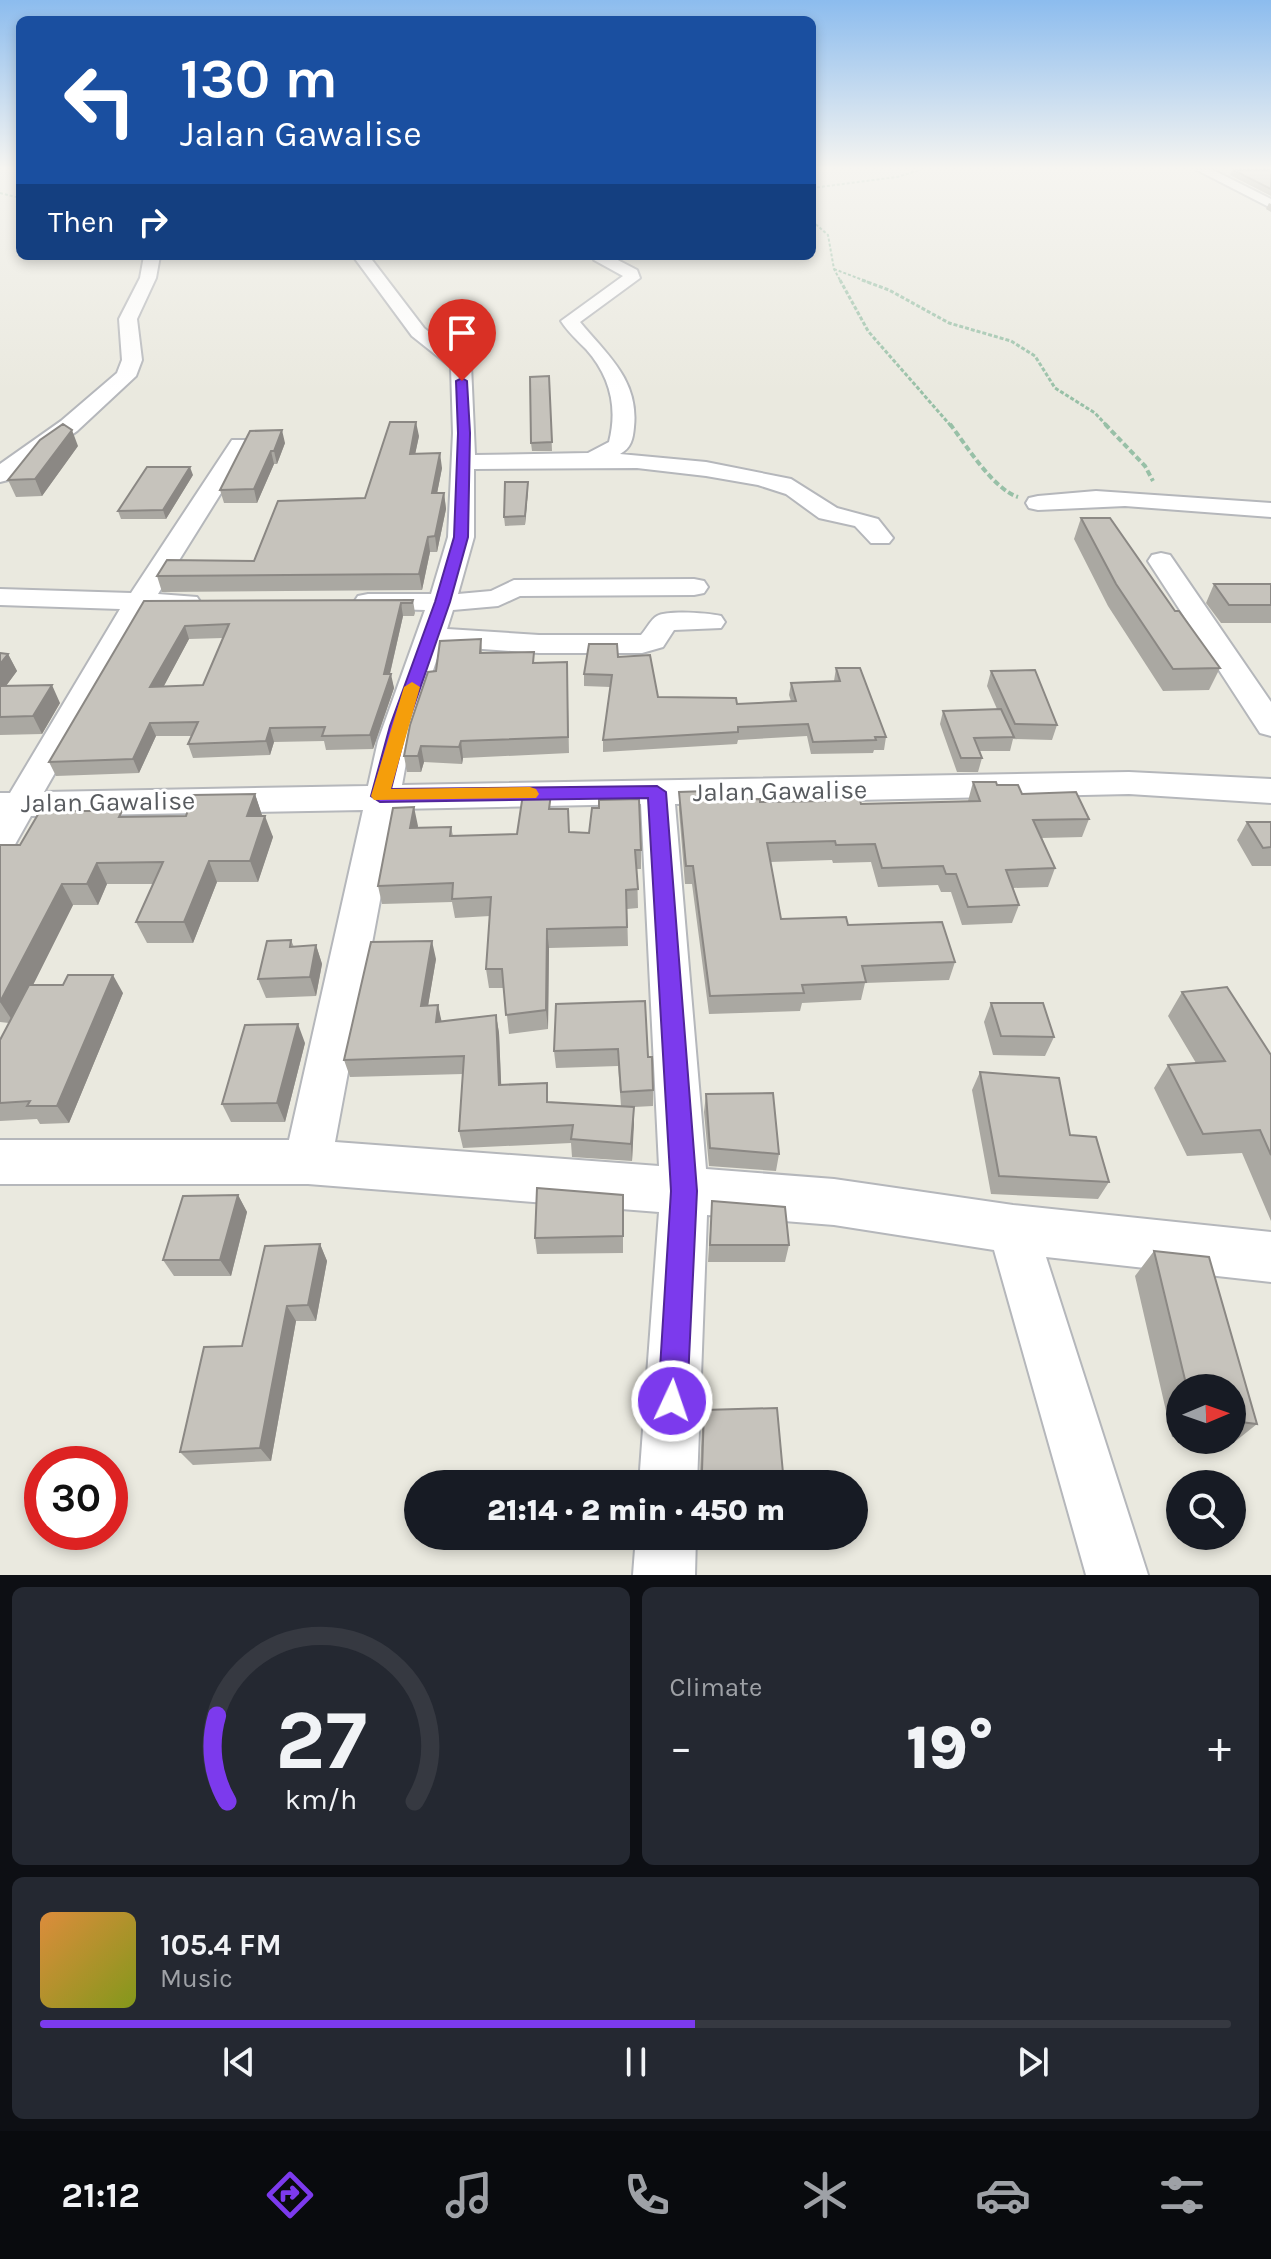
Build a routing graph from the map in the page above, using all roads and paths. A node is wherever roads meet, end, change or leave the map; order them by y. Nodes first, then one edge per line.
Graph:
1 (830, 244) edge
2 (151, 260) edge
3 (364, 260) edge
4 (602, 260) edge
5 (834, 269) junction
6 (240, 445) edge
7 (594, 459) junction
8 (463, 462) junction
9 (0, 475) edge
10 (1163, 500) junction
11 (1038, 503) junction
12 (1228, 508) junction
13 (1271, 510) edge
14 (880, 538) dead end
15 (1161, 561) dead end
16 (694, 587) dead end
17 (0, 597) edge
18 (347, 602) edge
19 (442, 602) junction
20 (138, 603) junction
21 (220, 603) edge
22 (711, 622) dead end
23 (430, 637) junction
24 (1271, 726) edge
25 (1271, 791) edge
26 (657, 792) junction
27 (380, 796) junction
28 (10, 804) edge
29 (0, 839) edge
30 (0, 1162) edge
31 (308, 1162) junction
32 (684, 1191) junction
33 (1013, 1229) junction
34 (1271, 1257) edge
35 (669, 1470) edge
36 (665, 1550) edge
37 (664, 1575) edge
38 (1117, 1575) edge

1 - 5 path
2 - 9 street
3 - 8 street
4 - 7 street
5 - 10 path
5 - 11 path
6 - 20 street
7 - 8 street
7 - 14 street
8 - 19 street
10 - 11 street
10 - 12 street
11 - 12 street
12 - 13 street
15 - 24 street
16 - 19 street
17 - 20 street
18 - 19 street
19 - 23 street
20 - 21 street
20 - 28 street
22 - 23 street
23 - 27 street
25 - 26 street, Jalan Gawalise
26 - 27 street, Jalan Gawalise
26 - 32 street
27 - 28 street, Jalan Gawalise
27 - 31 street
28 - 29 street
30 - 31 street
31 - 32 street
32 - 33 street
32 - 35 street
33 - 34 street
33 - 38 street
36 - 37 street

